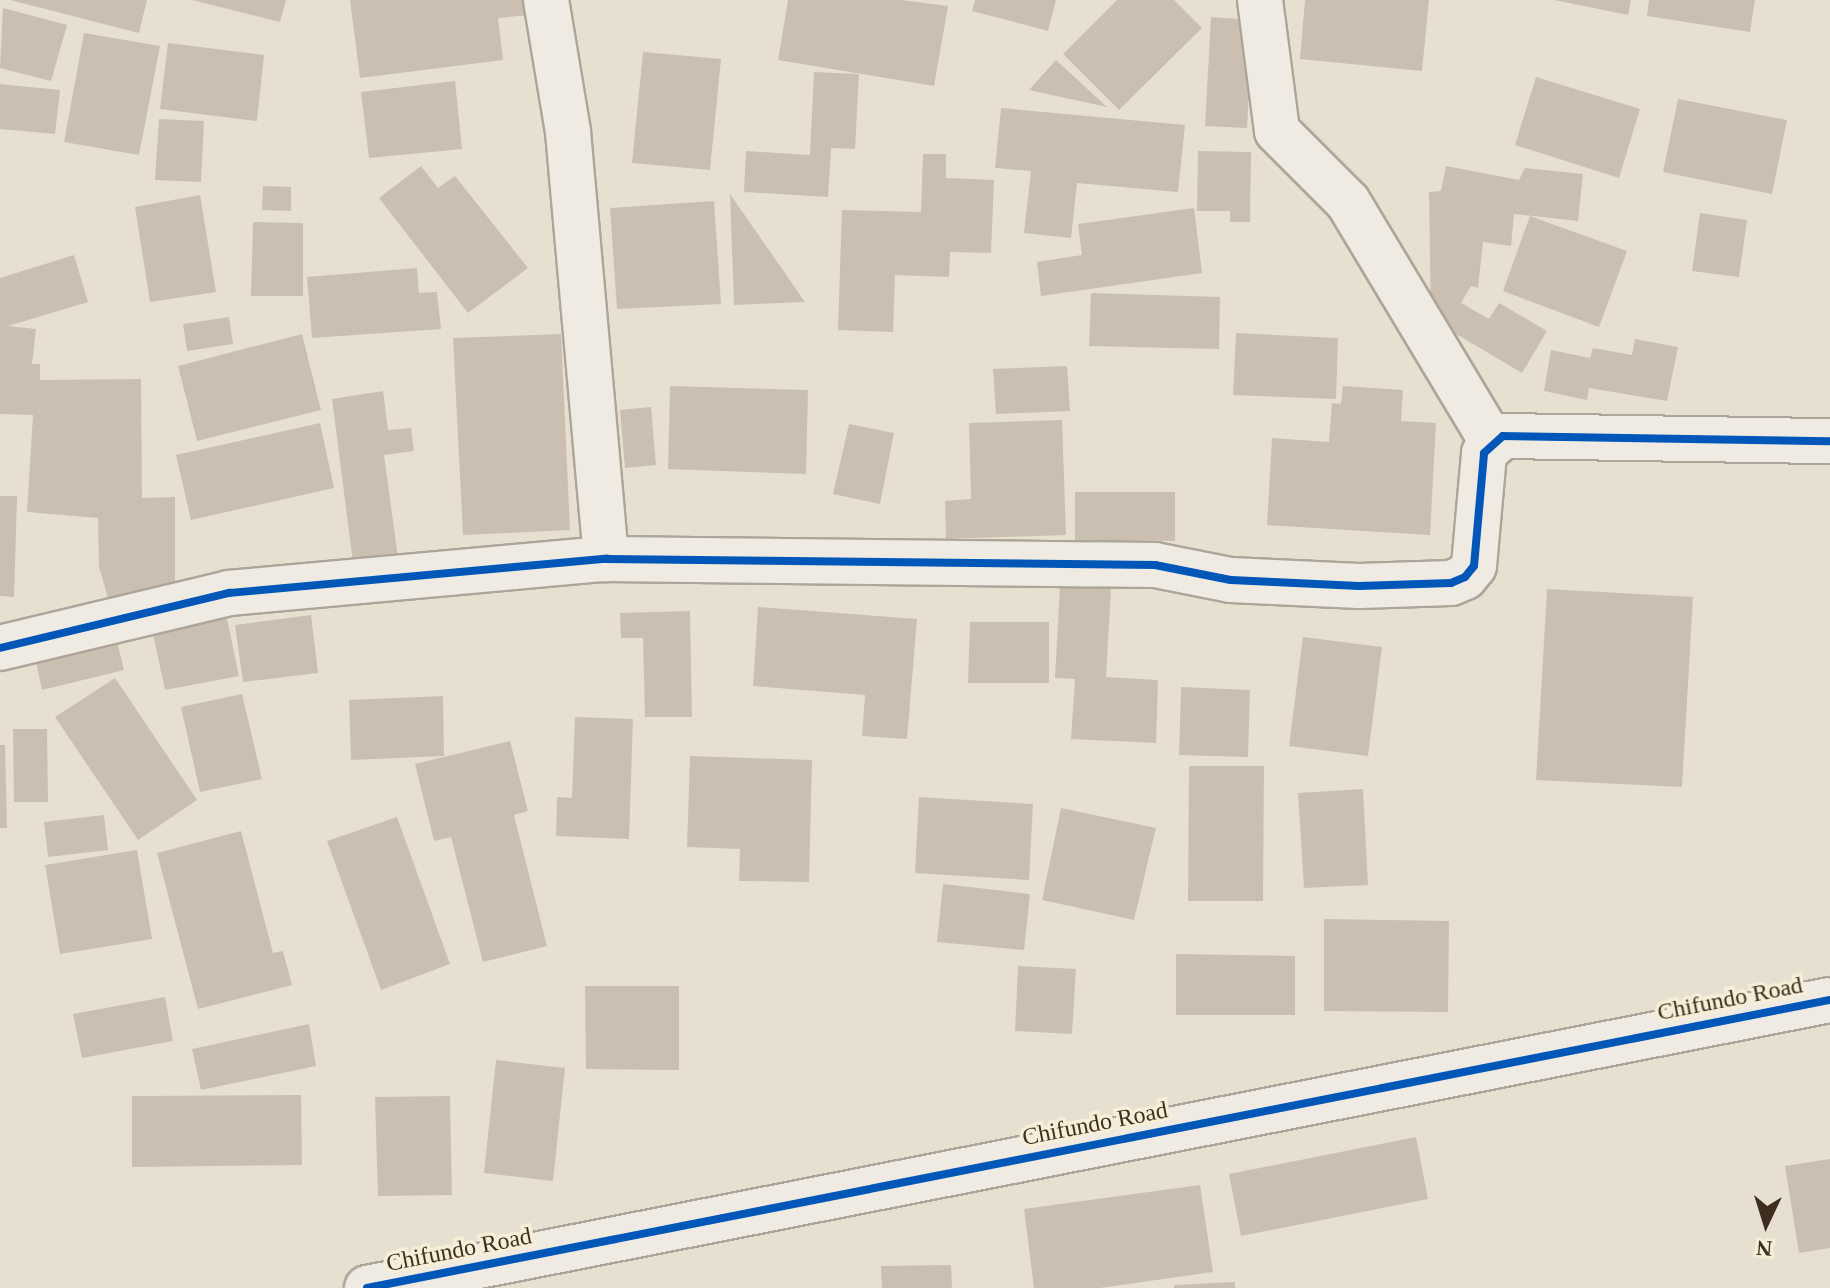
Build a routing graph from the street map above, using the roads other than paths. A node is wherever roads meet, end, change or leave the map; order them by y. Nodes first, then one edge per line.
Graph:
1 (546, 0) edge
2 (1260, 0) edge
3 (1830, 441) edge
4 (1492, 442) junction
5 (606, 559) junction
6 (0, 648) edge
7 (1830, 1000) edge
8 (367, 1288) edge

1 - 5 street
2 - 4 street
3 - 4 street
4 - 5 street
5 - 6 street
7 - 8 street, Chifundo Road

